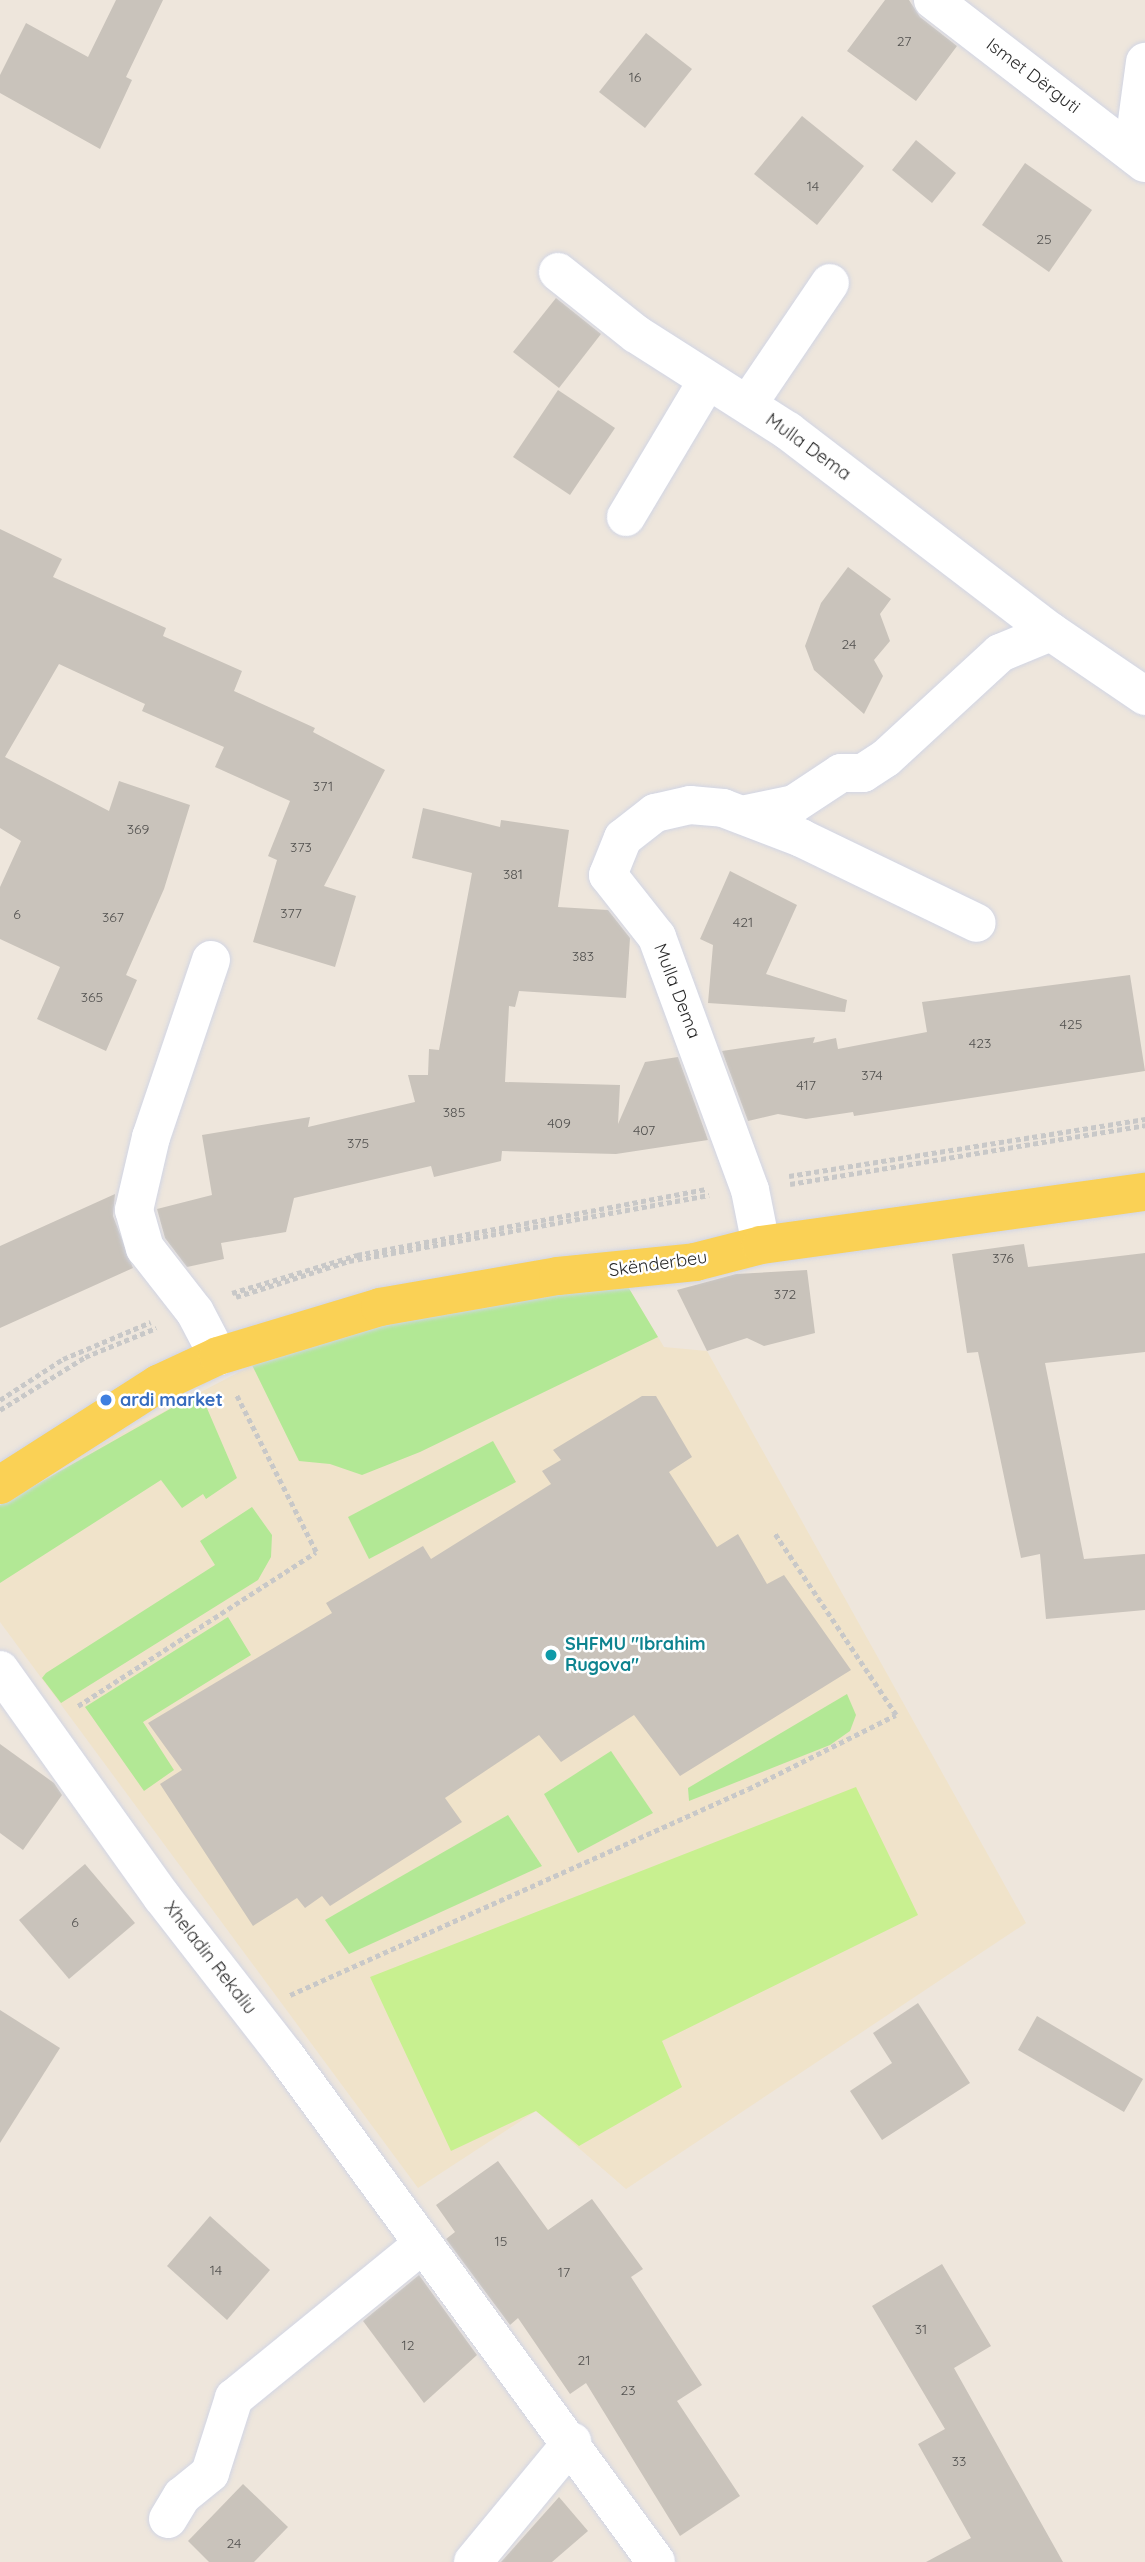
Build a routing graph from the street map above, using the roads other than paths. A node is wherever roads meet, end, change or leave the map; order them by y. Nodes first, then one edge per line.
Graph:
1 (933, 0) edge
2 (1145, 62) edge
3 (1139, 157) edge
4 (558, 272) dead end
5 (830, 283) dead end
6 (707, 381) junction
7 (748, 404) junction
8 (626, 517) dead end
9 (1051, 632) junction
10 (1145, 696) edge
11 (746, 814) junction
12 (977, 923) dead end
13 (211, 961) dead end
14 (1145, 1192) edge
15 (761, 1245) junction
16 (218, 1356) junction
17 (0, 1485) edge
18 (0, 1670) edge
19 (423, 2244) junction
20 (572, 2442) junction
21 (168, 2519) dead end
22 (473, 2562) edge
23 (656, 2562) edge

1 - 3 street, Ismet Dërguti
2 - 3 street, Ismet Dërguti
4 - 6 street, Mulla Dema
5 - 7 street
6 - 7 street, Mulla Dema
6 - 8 street
7 - 9 street, Mulla Dema
9 - 10 street, Mulla Dema
9 - 11 street, Mulla Dema
11 - 12 street, Mulla Dema
11 - 15 street, Mulla Dema
13 - 16 street
14 - 15 main road, Skënderbeu
15 - 16 main road, Skënderbeu
16 - 17 main road, Skënderbeu
18 - 19 street, Xheladin Rekaliu
19 - 20 street, Xheladin Rekaliu
19 - 21 street
20 - 22 street
20 - 23 street, Xheladin Rekaliu

